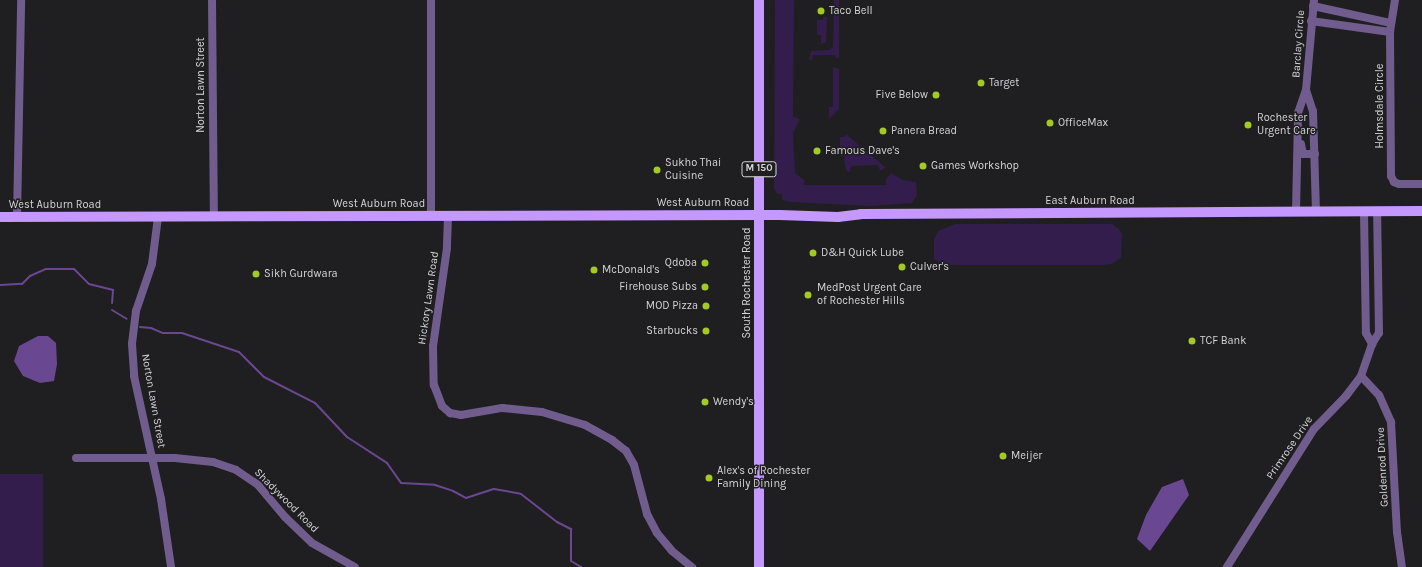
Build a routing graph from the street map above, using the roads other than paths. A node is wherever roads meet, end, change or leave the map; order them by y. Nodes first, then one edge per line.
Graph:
1 (21, 0) edge
2 (212, 0) edge
3 (431, 0) edge
4 (759, 0) edge
5 (1395, 0) edge
6 (1313, 3) edge
7 (1311, 22) junction
8 (1391, 23) junction
9 (1390, 32) junction
10 (1306, 90) junction
11 (1297, 132) junction
12 (1314, 154) junction
13 (1422, 184) edge
14 (1422, 211) edge
15 (1296, 212) junction
16 (1316, 212) junction
17 (1364, 212) junction
18 (1377, 212) junction
19 (759, 215) junction
20 (431, 216) junction
21 (448, 216) junction
22 (0, 217) edge
23 (17, 217) junction
24 (158, 217) junction
25 (214, 217) junction
26 (1365, 292) junction
27 (1378, 292) junction
28 (1372, 344) junction
29 (1361, 376) junction
30 (76, 458) dead end
31 (152, 458) junction
32 (171, 567) edge
33 (355, 567) edge
34 (692, 567) edge
35 (759, 567) edge
36 (1227, 567) edge
37 (1402, 567) edge

1 - 23 street
2 - 25 street, Norton Lawn Street
3 - 20 street
4 - 19 main road, South Rochester Road / M 150
5 - 8 street, Holmsdale Circle
6 - 7 street, Barclay Circle
6 - 8 street
7 - 9 street
7 - 10 street, Barclay Circle
8 - 9 street, Holmsdale Circle
9 - 13 street, Holmsdale Circle
10 - 11 street, Barclay Circle
10 - 12 street, Barclay Circle
11 - 12 street, Barclay Circle
11 - 15 street, Barclay Circle
12 - 16 street, Barclay Circle
14 - 18 main road, East Auburn Road
15 - 16 main road, East Auburn Road
15 - 19 main road, East Auburn Road
16 - 17 main road, East Auburn Road
17 - 18 main road, East Auburn Road
17 - 26 street
18 - 27 street, Primrose Drive
19 - 21 main road, West Auburn Road
19 - 35 main road, South Rochester Road / M 150
20 - 21 main road, West Auburn Road
20 - 25 main road, West Auburn Road
21 - 34 street, Hickory Lawn Road
22 - 23 main road, West Auburn Road
23 - 24 main road, West Auburn Road
24 - 25 main road, West Auburn Road
24 - 31 street, Norton Lawn Street
26 - 27 street
26 - 28 street
27 - 28 street, Primrose Drive
28 - 29 street, Primrose Drive
29 - 36 street, Primrose Drive
29 - 37 street, Goldenrod Drive
30 - 31 street, Shadywood Road
31 - 32 street, Norton Lawn Street
31 - 33 street, Shadywood Road

